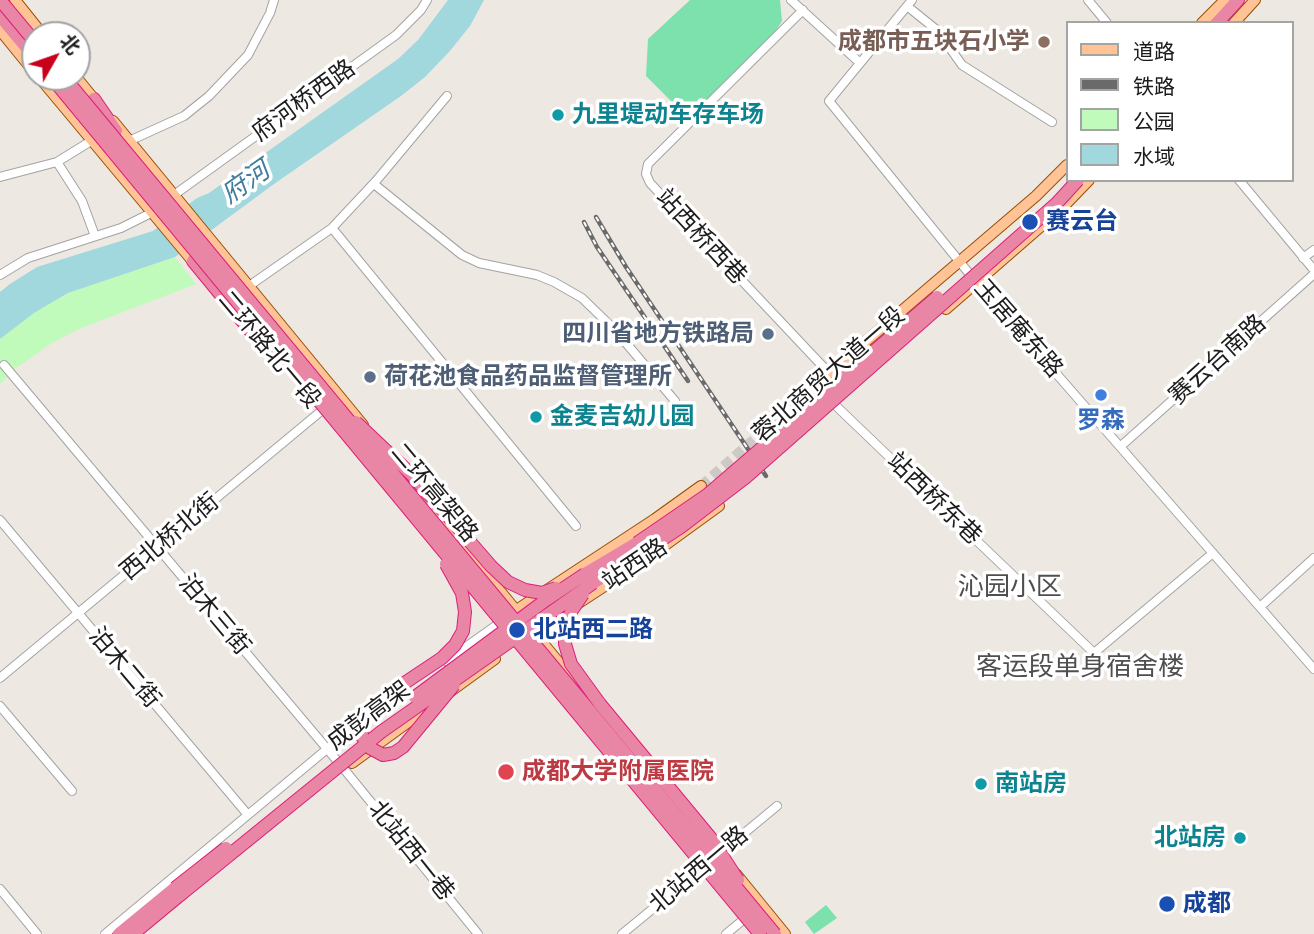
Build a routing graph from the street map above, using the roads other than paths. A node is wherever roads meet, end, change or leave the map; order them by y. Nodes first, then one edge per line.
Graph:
1 (0, 0) edge
2 (7, 0) edge
3 (15, 0) edge
4 (274, 0) edge
5 (427, 0) edge
6 (791, 0) edge
7 (1088, 0) edge
8 (1225, 0) edge
9 (1238, 0) edge
10 (1248, 0) edge
11 (1255, 0) edge
12 (910, 3) edge
13 (0, 7) edge
14 (803, 10) junction
15 (0, 16) edge
16 (32, 21) edge
17 (1105, 21) edge
18 (1204, 21) edge
19 (1219, 21) edge
20 (1228, 21) edge
21 (1236, 21) edge
22 (21, 25) edge
23 (0, 30) edge
24 (21, 41) edge
25 (21, 55) edge
26 (860, 63) junction
27 (50, 91) edge
28 (63, 91) edge
29 (76, 91) edge
30 (87, 91) edge
31 (447, 96) dead end
32 (94, 99) junction
33 (1052, 122) dead end
34 (91, 141) junction
35 (129, 141) junction
36 (57, 162) junction
37 (1066, 166) edge
38 (0, 177) edge
39 (1066, 182) edge
40 (1076, 182) edge
41 (1087, 182) edge
42 (1241, 182) edge
43 (374, 184) junction
44 (176, 197) junction
45 (154, 213) junction
46 (332, 228) junction
47 (95, 236) junction
48 (1314, 250) edge
49 (1303, 258) junction
50 (191, 259) junction
51 (958, 260) junction
52 (1314, 272) edge
53 (0, 275) edge
54 (975, 280) junction
55 (249, 286) junction
56 (4, 365) dead end
57 (829, 373) joint
58 (325, 394) junction
59 (339, 396) junction
60 (675, 401) dead end
61 (834, 404) joint
62 (321, 411) junction
63 (1121, 446) junction
64 (701, 486) tunnel mouth
65 (719, 506) dead end
66 (413, 515) junction
67 (0, 520) edge
68 (576, 526) dead end
69 (157, 547) junction
70 (1213, 553) junction
71 (1314, 558) edge
72 (589, 579) junction
73 (1260, 607) junction
74 (515, 610) junction
75 (78, 613) junction
76 (498, 624) junction
77 (533, 633) junction
78 (515, 645) junction
79 (470, 668) junction
80 (1314, 669) edge
81 (0, 678) edge
82 (0, 706) edge
83 (327, 749) junction
84 (344, 769) junction
85 (72, 792) dead end
86 (776, 806) dead end
87 (248, 815) junction
88 (719, 854) junction
89 (701, 869) junction
90 (0, 889) edge
91 (178, 892) junction
92 (743, 920) junction
93 (763, 929) edge
94 (473, 932) edge
95 (37, 934) edge
96 (105, 934) edge
97 (119, 934) edge
98 (133, 934) edge
99 (142, 934) edge
100 (622, 934) edge
101 (726, 934) edge
102 (754, 934) edge
103 (775, 934) edge
104 (785, 934) edge

1 - 22 highway, bridge
2 - 13 street
3 - 16 main road
4 - 35 street
5 - 44 street, 府河桥西路
6 - 14 street
7 - 17 street
8 - 18 main road
9 - 19 highway
10 - 20 highway
11 - 21 main road
12 - 26 street
12 - 33 street
14 - 26 street
14 - 57 street, 站西桥西巷
15 - 24 highway
23 - 25 main road
26 - 51 street, 玉居庵东路
27 - 34 main road, 二环路北一段
28 - 66 highway, 二环高架路, bridge
29 - 58 highway, 二环高架路, bridge
30 - 32 main road, 二环路北一段
31 - 43 street
32 - 35 main road, 二环路北一段
32 - 58 highway, bridge
34 - 36 street
34 - 45 main road, 二环路北一段
35 - 44 main road, 二环路北一段
36 - 38 street
36 - 47 street
37 - 51 main road, 蓉北商贸大道一段
39 - 72 highway, 蓉北商贸大道一段, bridge
40 - 54 highway, 蓉北商贸大道一段, bridge
41 - 54 main road, 蓉北商贸大道一段
42 - 49 street
43 - 46 street
43 - 60 street
44 - 55 main road, 二环路北一段
45 - 47 street
45 - 50 main road, 二环路北一段
46 - 55 street
46 - 68 street
47 - 53 street
48 - 49 street
49 - 52 street
50 - 62 main road, 二环路北一段
50 - 66 highway, bridge
51 - 54 street, 玉居庵东路
51 - 57 main road, 蓉北商贸大道一段
52 - 63 street, 赛云台南路
54 - 61 main road, 蓉北商贸大道一段
54 - 63 street, 玉居庵东路
54 - 72 highway, 蓉北商贸大道一段, bridge
55 - 59 main road, 二环路北一段
56 - 69 street, 泊木三街
58 - 72 highway, bridge
58 - 93 highway, 二环高架路, bridge
59 - 62 street, 西北桥北街
59 - 74 main road, 二环路北一段
61 - 70 street, 站西桥东巷
62 - 69 street, 西北桥北街
62 - 76 main road, 二环路北一段
63 - 70 street, 玉居庵东路
64 - 74 main road, 站西路
65 - 77 main road, 站西路
66 - 79 highway, bridge
66 - 93 highway, 二环高架路, bridge
67 - 75 street, 泊木二街
69 - 75 street, 西北桥北街
69 - 83 street, 泊木三街
70 - 73 street, 玉居庵东路
71 - 73 street
72 - 79 highway, 成彭高架, bridge
72 - 91 highway, 成彭高架, bridge
72 - 93 highway, bridge
73 - 80 street, 玉居庵东路
74 - 76 main road, 站西路
74 - 77 main road, 二环路北一段
75 - 81 street, 西北桥北街
75 - 87 street, 泊木二街
76 - 78 main road, 二环路北一段
76 - 83 street
77 - 78 main road, 站西路
77 - 88 main road, 二环路北一段
78 - 84 main road
78 - 89 main road, 二环路北一段
79 - 91 highway, 成彭高架, bridge
82 - 85 street
83 - 84 street, 泊木三街
83 - 87 street
84 - 94 street, 北站西一巷
84 - 99 street
86 - 88 street, 北站西一路
87 - 96 street
88 - 89 street, 北站西一路
88 - 104 main road, 二环路北一段
89 - 92 main road, 二环路北一段
89 - 100 street, 北站西一路
90 - 95 street
91 - 97 highway
91 - 98 highway
92 - 101 street
92 - 102 main road, 二环路北一段
93 - 103 highway, 二环高架路, bridge

